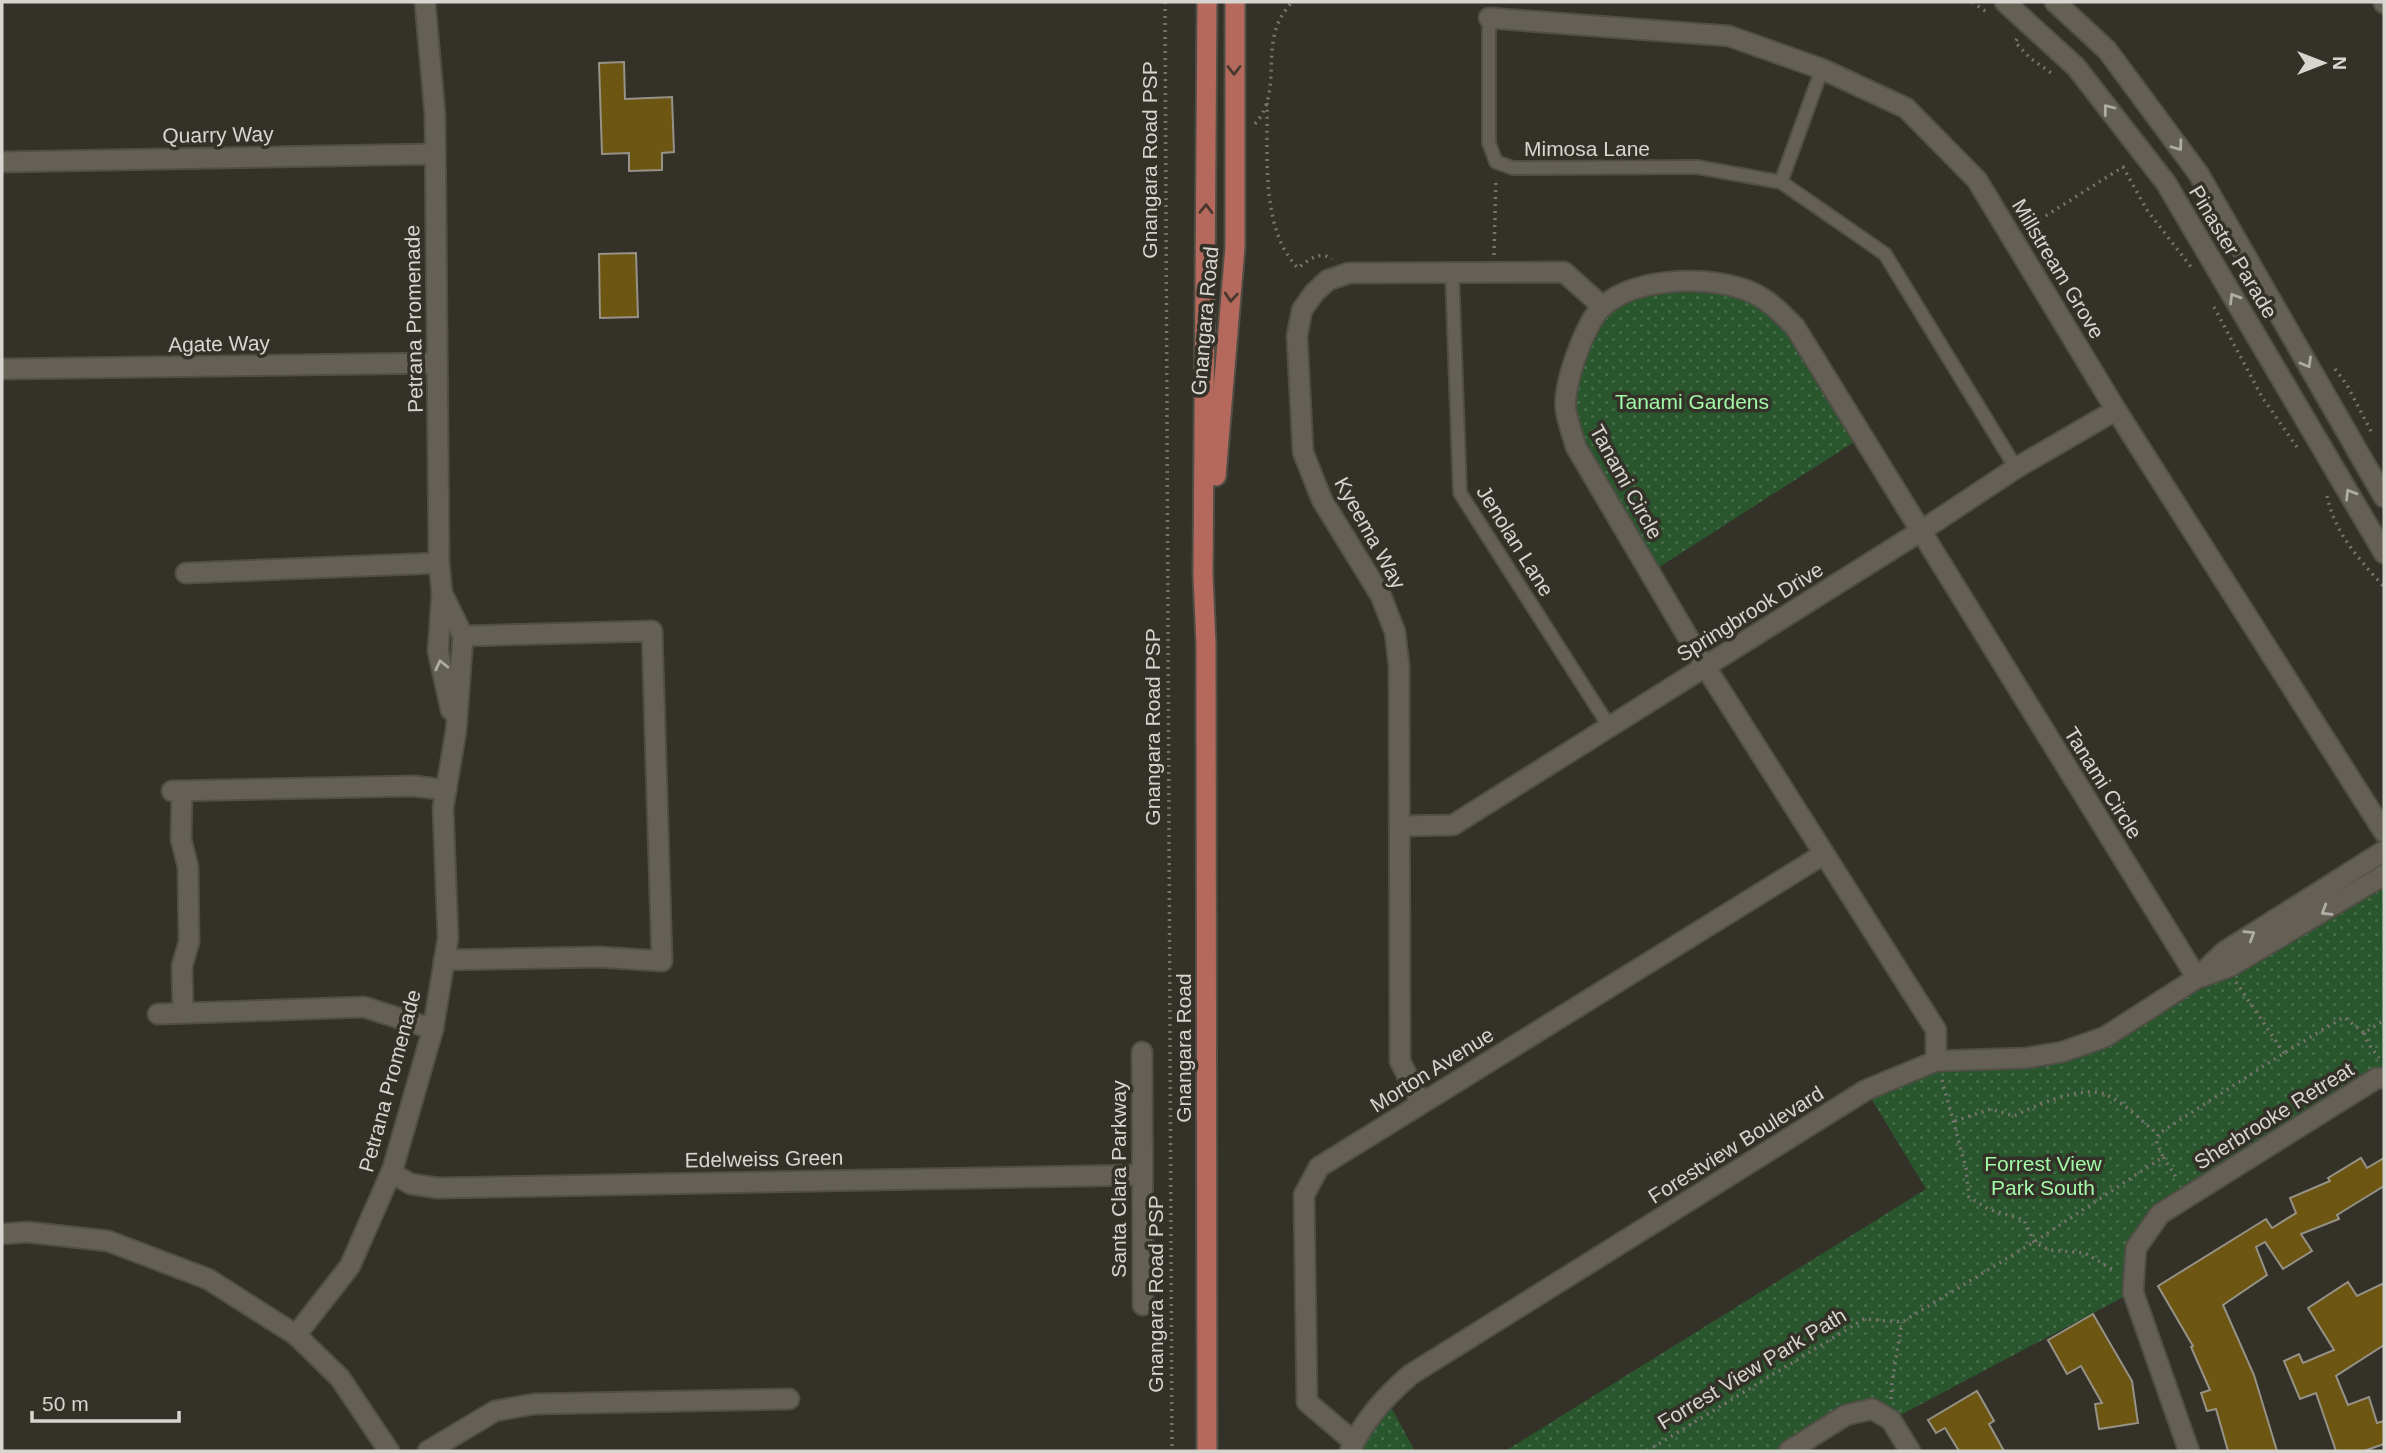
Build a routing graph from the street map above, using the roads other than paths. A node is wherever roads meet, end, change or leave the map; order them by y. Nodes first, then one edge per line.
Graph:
1 (425, 2) edge
2 (436, 2) edge
3 (1207, 2) edge
4 (1235, 2) edge
5 (2006, 2) edge
6 (2055, 2) edge
7 (1489, 18) joint
8 (428, 44) junction
9 (1822, 69) junction
10 (435, 153) junction
11 (2, 162) edge
12 (1781, 182) junction
13 (1452, 272) junction
14 (1603, 307) junction
15 (437, 363) junction
16 (2, 369) edge
17 (2116, 410) junction
18 (2016, 468) junction
19 (2384, 497) edge
20 (1921, 531) junction
21 (2384, 553) edge
22 (439, 562) junction
23 (186, 573) dead end
24 (442, 593) junction
25 (463, 636) junction
26 (1206, 645) junction
27 (1705, 667) junction
28 (1609, 726) junction
29 (456, 732) junction
30 (446, 790) junction
31 (1400, 826) junction
32 (2384, 832) edge
33 (2384, 850) edge
34 (1824, 854) junction
35 (2384, 875) edge
36 (444, 960) junction
37 (2197, 978) junction
38 (183, 1013) junction
39 (158, 1014) dead end
40 (433, 1029) junction
41 (1142, 1052) dead end
42 (1936, 1061) junction
43 (2384, 1078) edge
44 (1421, 1103) junction
45 (391, 1172) junction
46 (1142, 1175) junction
47 (2, 1234) edge
48 (1143, 1305) dead end
49 (296, 1335) junction
50 (789, 1399) dead end
51 (1352, 1447) edge
52 (389, 1451) edge
53 (428, 1451) edge
54 (1207, 1451) edge
55 (1789, 1451) edge
56 (1910, 1451) edge
57 (2189, 1451) edge

1 - 8 street, Petrana Promenade
2 - 8 street, Petrana Promenade
26 -> 3 main road, Gnangara Road
4 -> 26 main road, Gnangara Road
21 -> 5 street, Pinaster Parade
6 -> 19 street, Pinaster Parade
7 - 9 street, Millstream Grove
7 - 12 lane, Mimosa Lane
8 - 10 street, Petrana Promenade
9 - 12 lane
9 - 17 street, Millstream Grove
10 - 11 street, Quarry Way
10 - 15 street, Petrana Promenade
12 - 18 lane, Mimosa Lane
13 - 14 street, Kyeema Way
13 - 28 lane, Jenolan Lane
13 - 31 street, Kyeema Way
14 - 20 street, Tanami Circle
14 - 27 street, Tanami Circle
15 - 16 street, Agate Way
15 - 22 street, Petrana Promenade
17 - 18 street, Springbrook Drive
17 - 32 street, Millstream Grove
18 - 20 street, Springbrook Drive
20 - 27 street, Springbrook Drive
20 - 37 street, Tanami Circle
22 - 23 street
22 - 24 street, Petrana Promenade
24 - 25 street
29 -> 24 street
25 - 29 street, Petrana Promenade
25 - 36 street
26 - 54 main road, Gnangara Road
27 - 28 street, Springbrook Drive
27 - 34 street, Tanami Circle
28 - 31 street, Springbrook Drive
29 - 30 street, Petrana Promenade
30 - 36 street, Petrana Promenade
30 - 38 street
31 - 44 street, Kyeema Way
37 -> 33 street, Forestview Boulevard
34 - 42 street, Tanami Circle
34 - 44 street, Morton Avenue
35 -> 37 street, Forestview Boulevard
36 - 40 street, Petrana Promenade
37 - 42 street, Forestview Boulevard
38 - 39 street
38 - 40 street
40 - 45 street, Petrana Promenade
41 - 46 street, Santa Clara Parkway
42 - 51 street, Forestview Boulevard
43 - 57 street, Sherbrooke Retreat
44 - 51 street, Morton Avenue
45 - 46 street, Edelweiss Green
45 - 49 street, Petrana Promenade
46 - 48 street, Santa Clara Parkway
47 - 49 street
49 - 52 street
50 - 53 street
55 - 56 street

